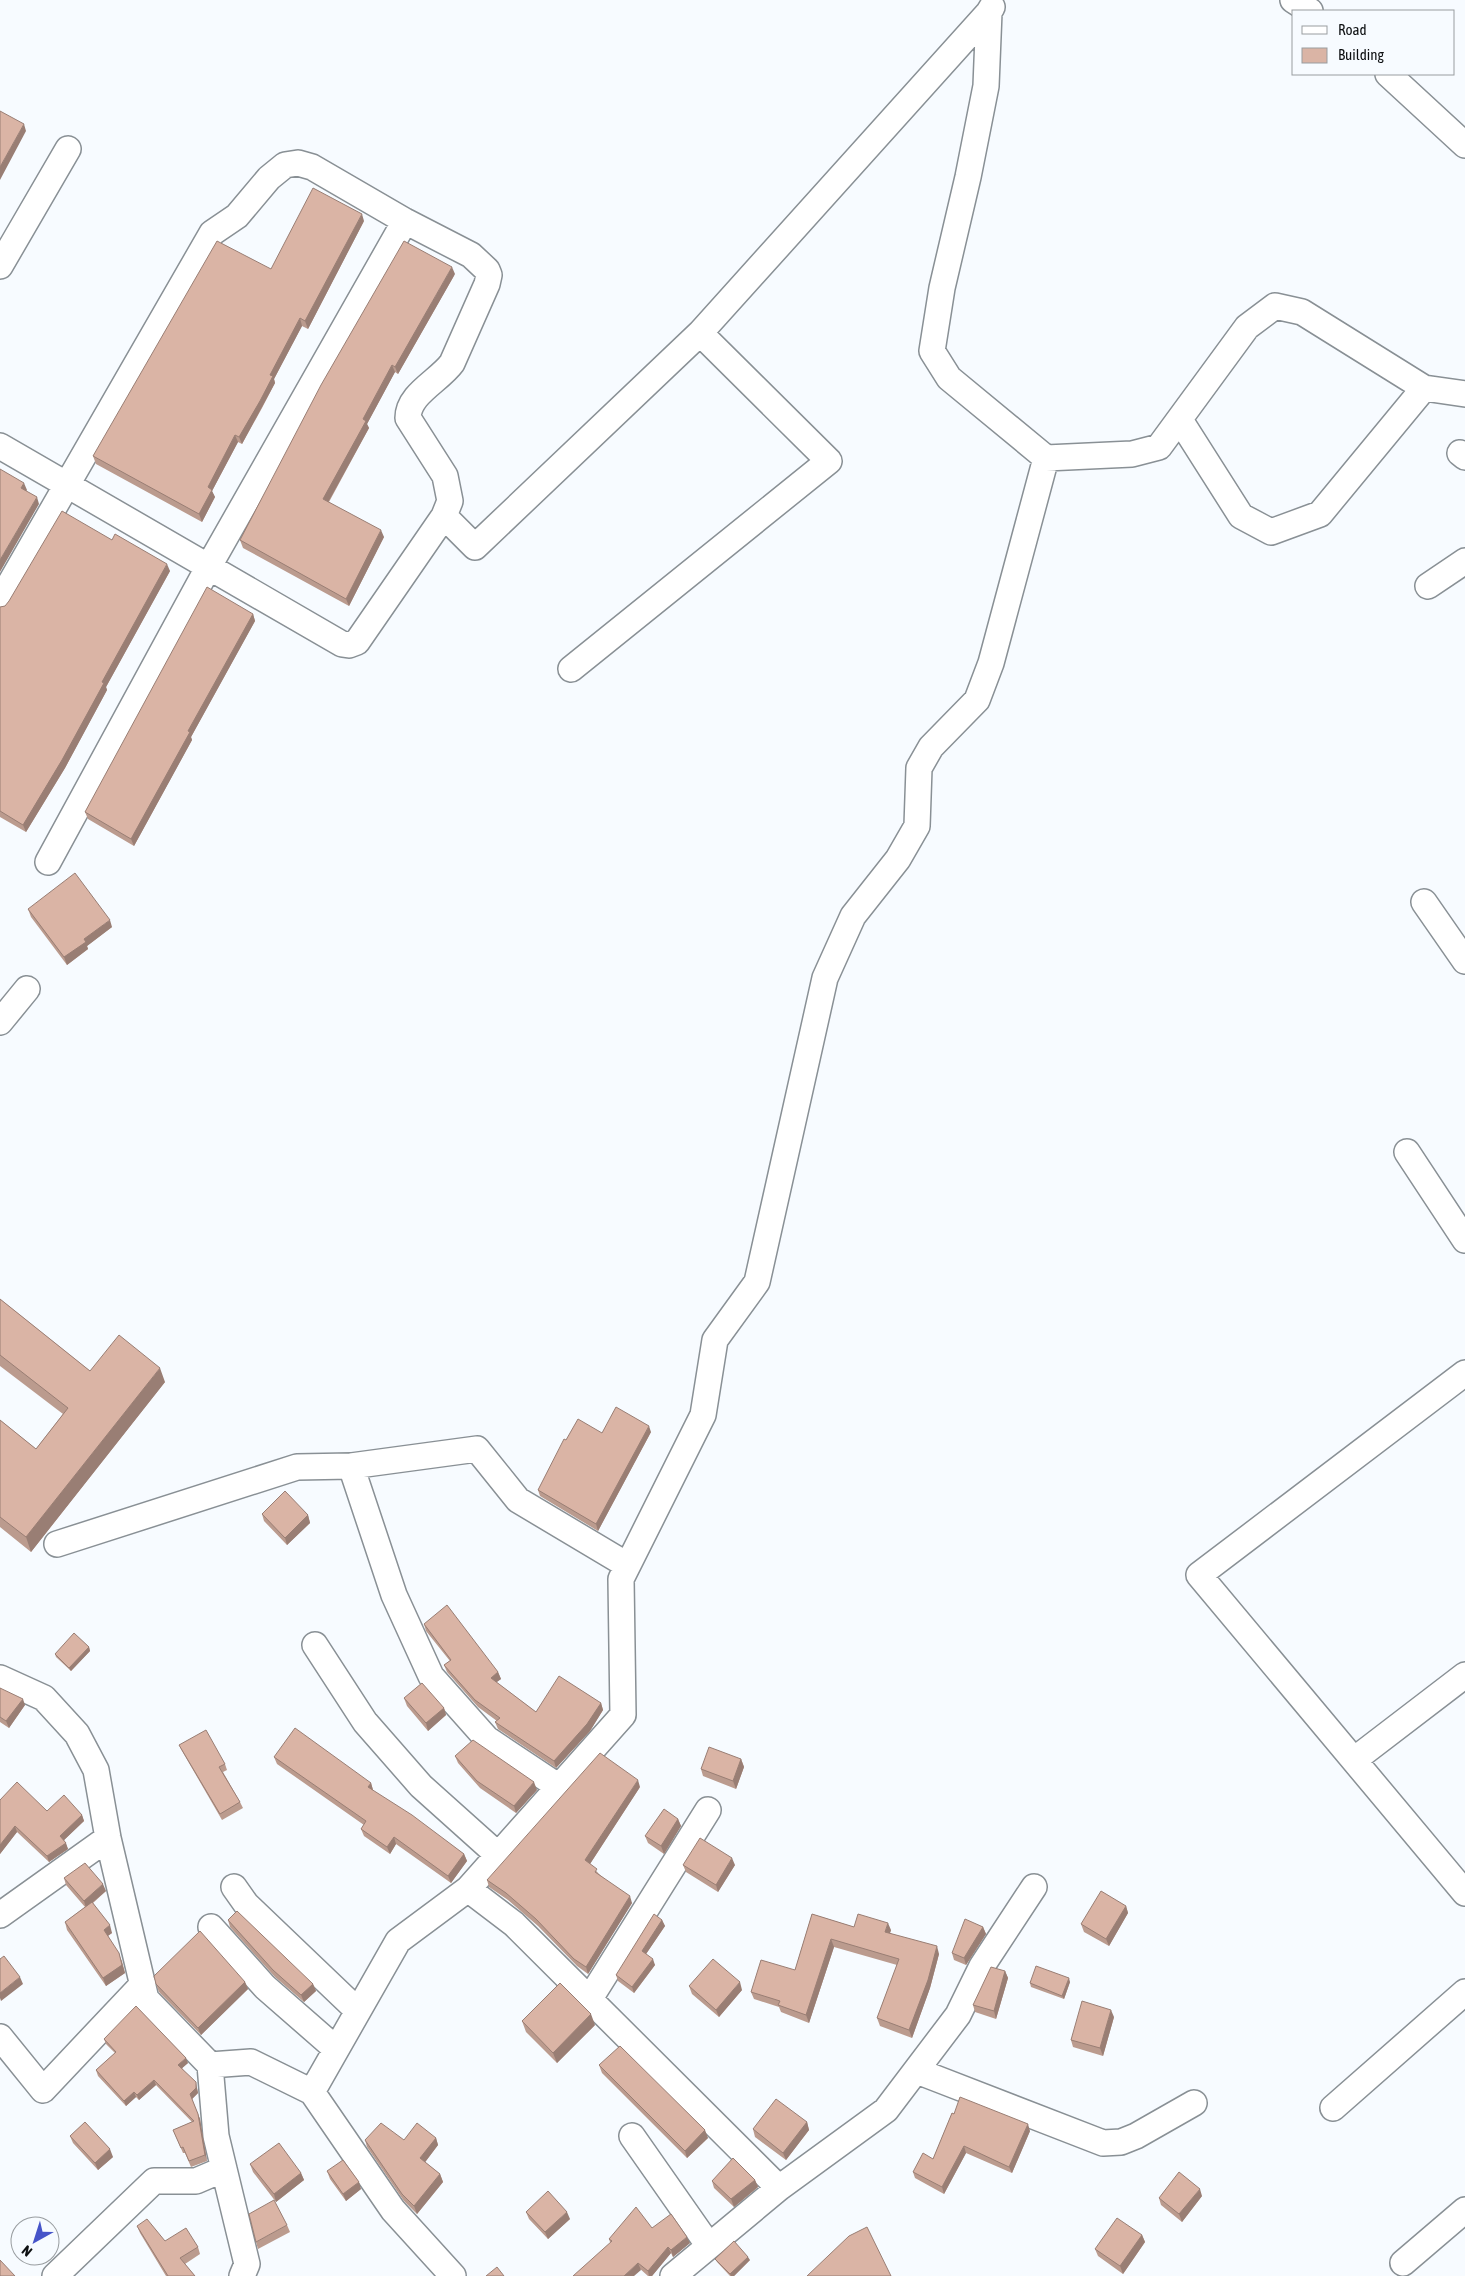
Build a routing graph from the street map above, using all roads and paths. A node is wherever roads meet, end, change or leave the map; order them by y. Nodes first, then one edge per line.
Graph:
1 (1293, 0) edge
2 (993, 6) edge
3 (1308, 10) edge
4 (1389, 75) edge
5 (1465, 144) edge
6 (68, 149) dead end
7 (405, 221) junction
8 (0, 266) edge
9 (700, 333) junction
10 (1424, 388) junction
11 (1465, 394) edge
12 (1180, 420) junction
13 (0, 446) edge
14 (1046, 458) junction
15 (67, 484) junction
16 (444, 516) junction
17 (1465, 560) edge
18 (209, 566) junction
19 (1428, 586) dead end
20 (0, 601) edge
21 (571, 668) dead end
22 (48, 862) dead end
23 (1424, 902) dead end
24 (1465, 961) edge
25 (26, 990) dead end
26 (0, 1022) edge
27 (1407, 1152) dead end
28 (1465, 1240) edge
29 (1465, 1373) edge
30 (351, 1466) junction
31 (57, 1544) dead end
32 (627, 1565) junction
33 (316, 1645) dead end
34 (1465, 1675) edge
35 (0, 1678) edge
36 (1354, 1760) junction
37 (558, 1787) junction
38 (708, 1810) dead end
39 (108, 1838) junction
40 (498, 1855) junction
41 (234, 1887) dead end
42 (1034, 1887) dead end
43 (468, 1889) junction
44 (1465, 1892) edge
45 (0, 1915) edge
46 (211, 1927) dead end
47 (143, 1984) junction
48 (1465, 1992) edge
49 (589, 2000) junction
50 (358, 2011) junction
51 (2, 2045) edge
52 (336, 2049) junction
53 (210, 2065) junction
54 (916, 2071) junction
55 (312, 2092) junction
56 (1194, 2103) dead end
57 (1332, 2108) dead end
58 (632, 2136) dead end
59 (224, 2169) junction
60 (779, 2188) junction
61 (1465, 2210) edge
62 (709, 2246) junction
63 (1403, 2263) dead end
64 (55, 2276) edge
65 (242, 2276) edge
66 (453, 2276) edge
67 (674, 2276) edge

1 - 3 street
2 - 9 street
2 - 14 street
4 - 5 street
6 - 8 street
7 - 15 street
7 - 16 street
7 - 18 street
9 - 16 street
9 - 21 street
10 - 11 street
10 - 12 street
10 - 12 street
12 - 14 street
13 - 15 street
14 - 32 street
15 - 18 street
15 - 20 street
16 - 18 street
17 - 19 street
18 - 22 street
23 - 24 street
25 - 26 street
27 - 28 street
29 - 36 street
30 - 31 street
30 - 32 street
30 - 37 street
32 - 37 street
33 - 40 street
34 - 36 street
35 - 39 street
36 - 44 street
37 - 40 street
38 - 49 street
39 - 45 street
39 - 47 street
40 - 43 street
41 - 50 street
42 - 54 street
43 - 49 street
43 - 50 street
46 - 52 street
47 - 51 street
47 - 53 street
48 - 57 street
49 - 60 street
50 - 52 street
52 - 55 street
53 - 55 street
53 - 59 street
54 - 56 street
54 - 60 street
55 - 66 street
58 - 62 street
59 - 64 street
59 - 65 street
60 - 62 street
61 - 63 street
62 - 67 street

